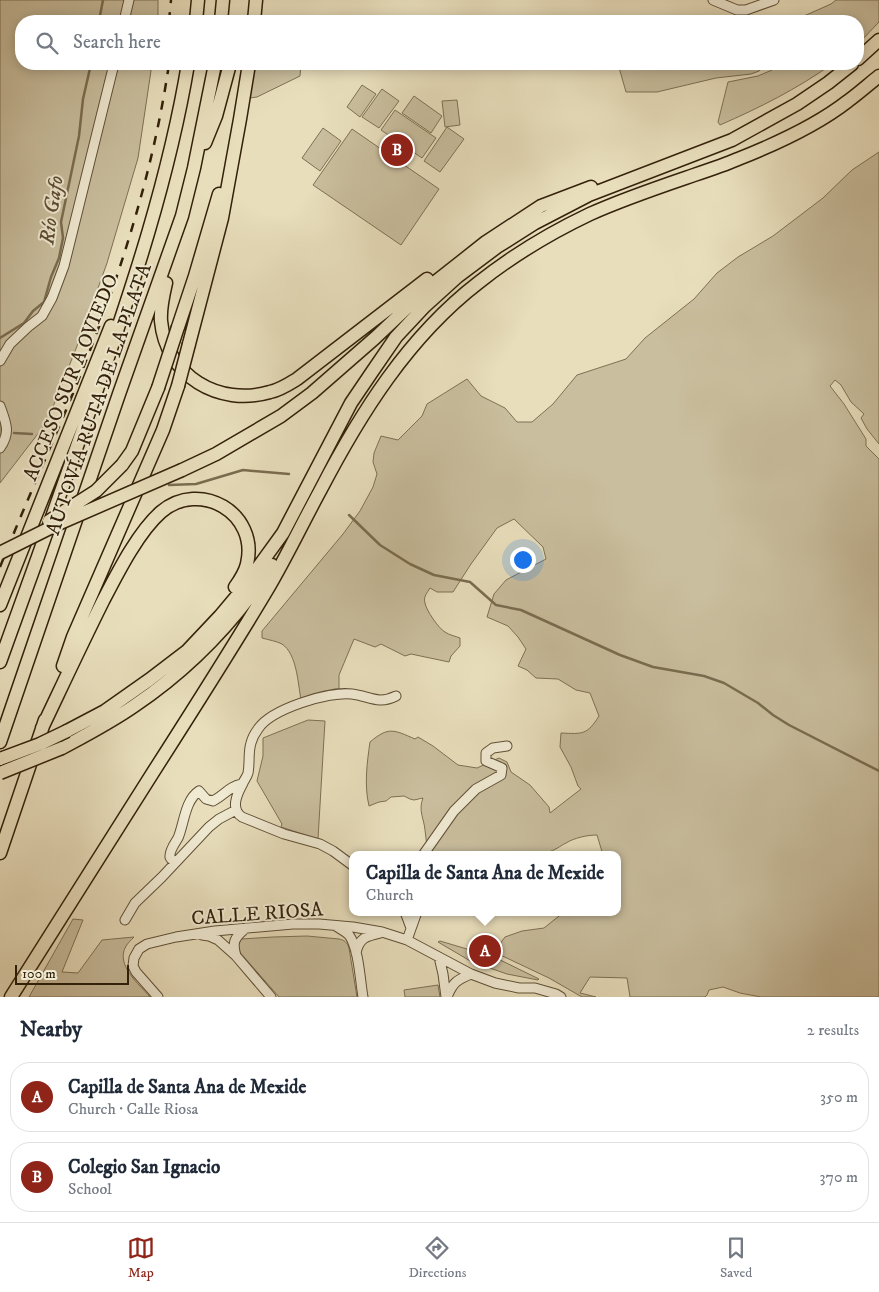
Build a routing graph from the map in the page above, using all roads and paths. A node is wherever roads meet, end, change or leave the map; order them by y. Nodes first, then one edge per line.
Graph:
1 (129, 0) edge
2 (198, 0) edge
3 (223, 0) edge
4 (256, 0) edge
5 (714, 0) edge
6 (774, 0) edge
7 (125, 15) edge
8 (197, 15) edge
9 (222, 15) edge
10 (255, 15) edge
11 (879, 40) edge
12 (864, 54) edge
13 (113, 70) edge
14 (187, 70) edge
15 (214, 70) edge
16 (228, 70) edge
17 (248, 70) edge
18 (844, 70) edge
19 (879, 76) edge
20 (797, 104) junction
21 (240, 119) junction
22 (194, 168) junction
23 (541, 206) junction
24 (182, 216) junction
25 (152, 219) junction
26 (0, 361) edge
27 (0, 406) edge
28 (0, 448) edge
29 (319, 491) junction
30 (0, 553) edge
31 (0, 605) edge
32 (0, 662) edge
33 (170, 664) junction
34 (396, 696) dead end
35 (42, 728) junction
36 (0, 742) edge
37 (507, 746) dead end
38 (0, 759) edge
39 (0, 773) edge
40 (242, 784) junction
41 (236, 810) junction
42 (426, 851) edge
43 (0, 853) edge
44 (176, 862) junction
45 (349, 863) edge
46 (76, 894) junction
47 (406, 916) edge
48 (416, 916) edge
49 (124, 920) dead end
50 (335, 925) junction
51 (246, 928) junction
52 (411, 928) junction
53 (382, 932) junction
54 (194, 934) junction
55 (407, 940) junction
56 (356, 954) junction
57 (236, 956) junction
58 (439, 957) junction
59 (471, 974) junction
60 (518, 988) junction
61 (546, 995) edge
62 (11, 997) edge
63 (18, 997) edge
64 (158, 997) edge
65 (271, 997) edge
66 (363, 997) edge
67 (446, 997) edge
68 (530, 997) edge
69 (561, 997) edge

1 - 7 street
2 - 8 highway
3 - 9 highway
4 - 10 highway
5 - 6 street
11 - 12 highway
13 - 26 street
14 - 25 highway, AUTOVÍA RUTA DE LA PLATA
15 - 22 highway, AUTOVÍA RUTA DE LA PLATA
16 - 22 highway
17 - 21 highway
18 - 20 highway
19 - 29 highway
20 - 23 highway
20 - 33 highway
21 - 30 highway, bridge
21 - 35 highway, bridge
22 - 24 highway, AUTOVÍA RUTA DE LA PLATA
23 - 24 highway
23 - 30 highway, bridge
24 - 36 highway, AUTOVÍA RUTA DE LA PLATA
25 - 31 highway, ACCESO SUR A OVIEDO
25 - 32 highway, AUTOVÍA RUTA DE LA PLATA
27 - 28 street
29 - 39 highway, bridge
29 - 46 highway
33 - 35 highway
33 - 38 highway, bridge
34 - 40 street
35 - 43 highway
37 - 42 street
40 - 41 street
40 - 44 street
41 - 44 street
41 - 45 street
44 - 49 street
46 - 62 highway
46 - 63 highway
47 - 52 street
48 - 52 street
50 - 51 street, CALLE RIOSA
50 - 53 street, CALLE RIOSA
50 - 56 street
51 - 54 street, CALLE RIOSA
51 - 57 street
52 - 55 street
53 - 55 street, CALLE RIOSA
53 - 56 street
54 - 57 street
54 - 64 street, CALLE RIOSA
55 - 58 street, CALLE RIOSA
56 - 66 street
57 - 65 street
58 - 59 street, CALLE RIOSA
58 - 67 street
59 - 60 street, CALLE RIOSA
59 - 67 street
60 - 61 street, CALLE RIOSA
60 - 68 street, CALLE RIOSA
61 - 69 street, CALLE RIOSA

